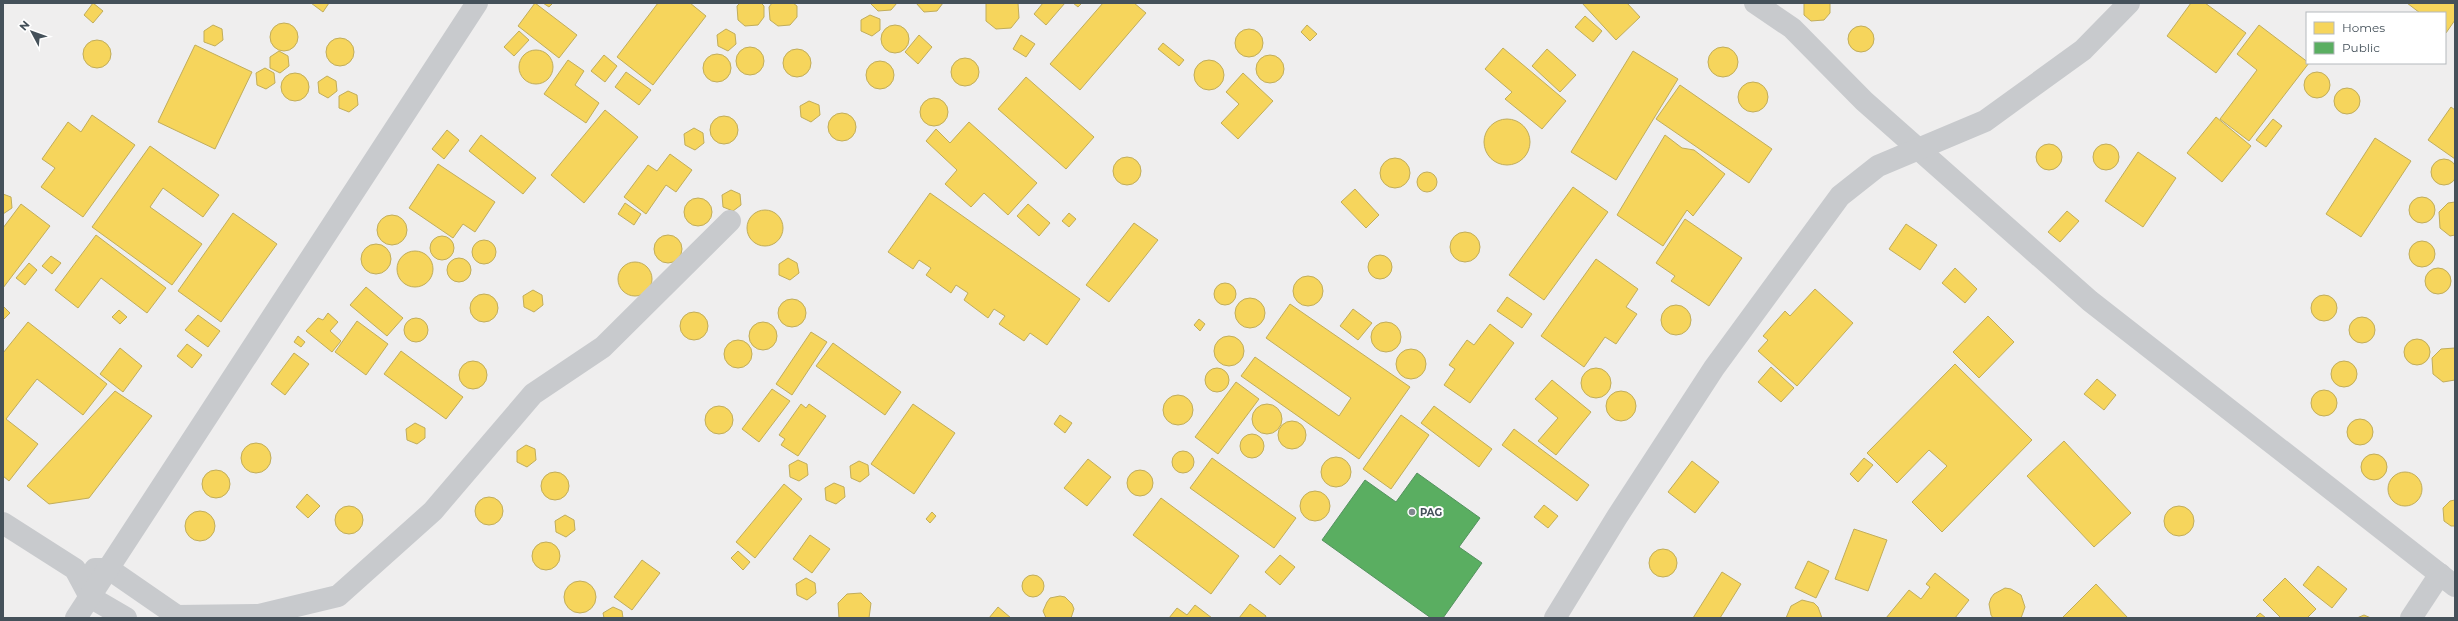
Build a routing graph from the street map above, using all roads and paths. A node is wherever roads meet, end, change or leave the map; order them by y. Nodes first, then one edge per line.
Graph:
1 (477, 3) edge
2 (1755, 3) edge
3 (2129, 3) edge
4 (1918, 147) junction
5 (730, 221) dead end
6 (3, 523) edge
7 (75, 569) junction
8 (109, 569) junction
9 (2448, 580) edge
10 (90, 597) junction
11 (178, 617) edge
12 (76, 618) edge
13 (126, 618) edge
14 (1554, 618) edge
15 (2411, 618) edge

1 - 8 street
2 - 4 street
3 - 4 street
4 - 9 street
4 - 14 street
5 - 11 street
6 - 7 street
7 - 8 street
7 - 10 street
8 - 10 street
8 - 11 street
9 - 15 street
10 - 12 street
10 - 13 street

